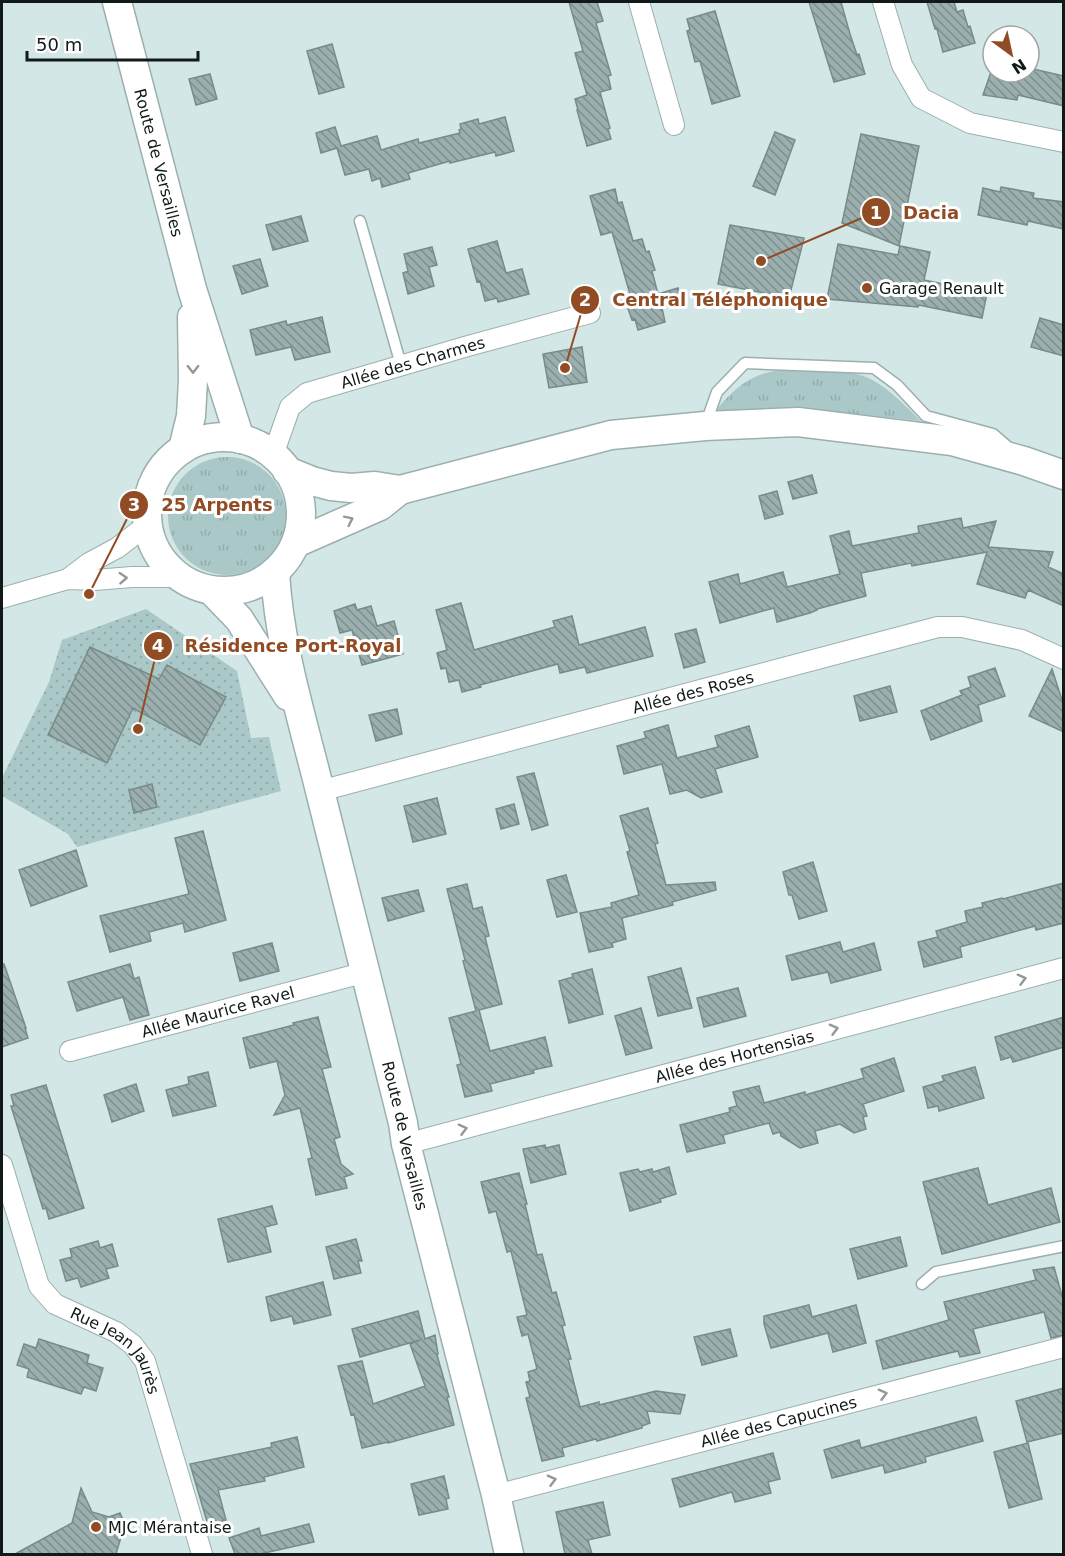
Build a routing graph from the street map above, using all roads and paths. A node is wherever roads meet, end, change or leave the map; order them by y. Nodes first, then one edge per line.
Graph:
1 (117, 2) edge
2 (639, 2) edge
3 (883, 2) edge
4 (675, 125) dead end
5 (1064, 142) edge
6 (360, 221) dead end
7 (192, 289) junction
8 (590, 313) dead end
9 (401, 365) junction
10 (705, 426) junction
11 (240, 439) junction
12 (183, 449) junction
13 (1024, 461) junction
14 (280, 463) junction
15 (1064, 475) edge
16 (400, 490) junction
17 (147, 525) junction
18 (296, 543) junction
19 (275, 572) junction
20 (179, 577) junction
21 (68, 579) junction
22 (212, 591) junction
23 (2, 598) edge
24 (1064, 659) edge
25 (300, 716) junction
26 (320, 791) junction
27 (1064, 968) edge
28 (366, 972) junction
29 (70, 1051) dead end
30 (406, 1144) junction
31 (2, 1166) edge
32 (1064, 1246) edge
33 (922, 1284) dead end
34 (1064, 1347) edge
35 (496, 1495) junction
36 (202, 1554) edge
37 (509, 1554) edge

1 - 7 main road, Route de Versailles
2 - 4 street
3 - 5 street
6 - 9 lane
7 - 11 main road, Route de Versailles
7 -> 12 main road, Route de Versailles
8 - 9 street, Allée des Charmes
9 - 14 street, Allée des Charmes
10 - 13 main road
10 - 13 lane
10 - 16 main road
11 - 12 main road
11 - 14 main road
12 - 17 main road
13 - 15 main road
14 - 16 main road
14 - 18 main road
18 -> 16 main road
17 - 20 main road
17 - 21 street
18 - 19 main road
19 - 22 main road
19 - 25 main road, Route de Versailles
21 -> 20 street
20 - 22 main road
21 - 23 street
22 - 25 main road, Route de Versailles
24 - 26 street, Allée des Roses
25 - 26 main road, Route de Versailles
26 - 28 main road, Route de Versailles
30 -> 27 street, Allée des Hortensias
28 - 29 street, Allée Maurice Ravel
28 - 30 main road, Route de Versailles
30 - 35 main road, Route de Versailles
31 - 36 street, Rue Jean Jaurès
32 - 33 lane
35 -> 34 street, Allée des Capucines
35 - 37 main road, Route de Versailles

